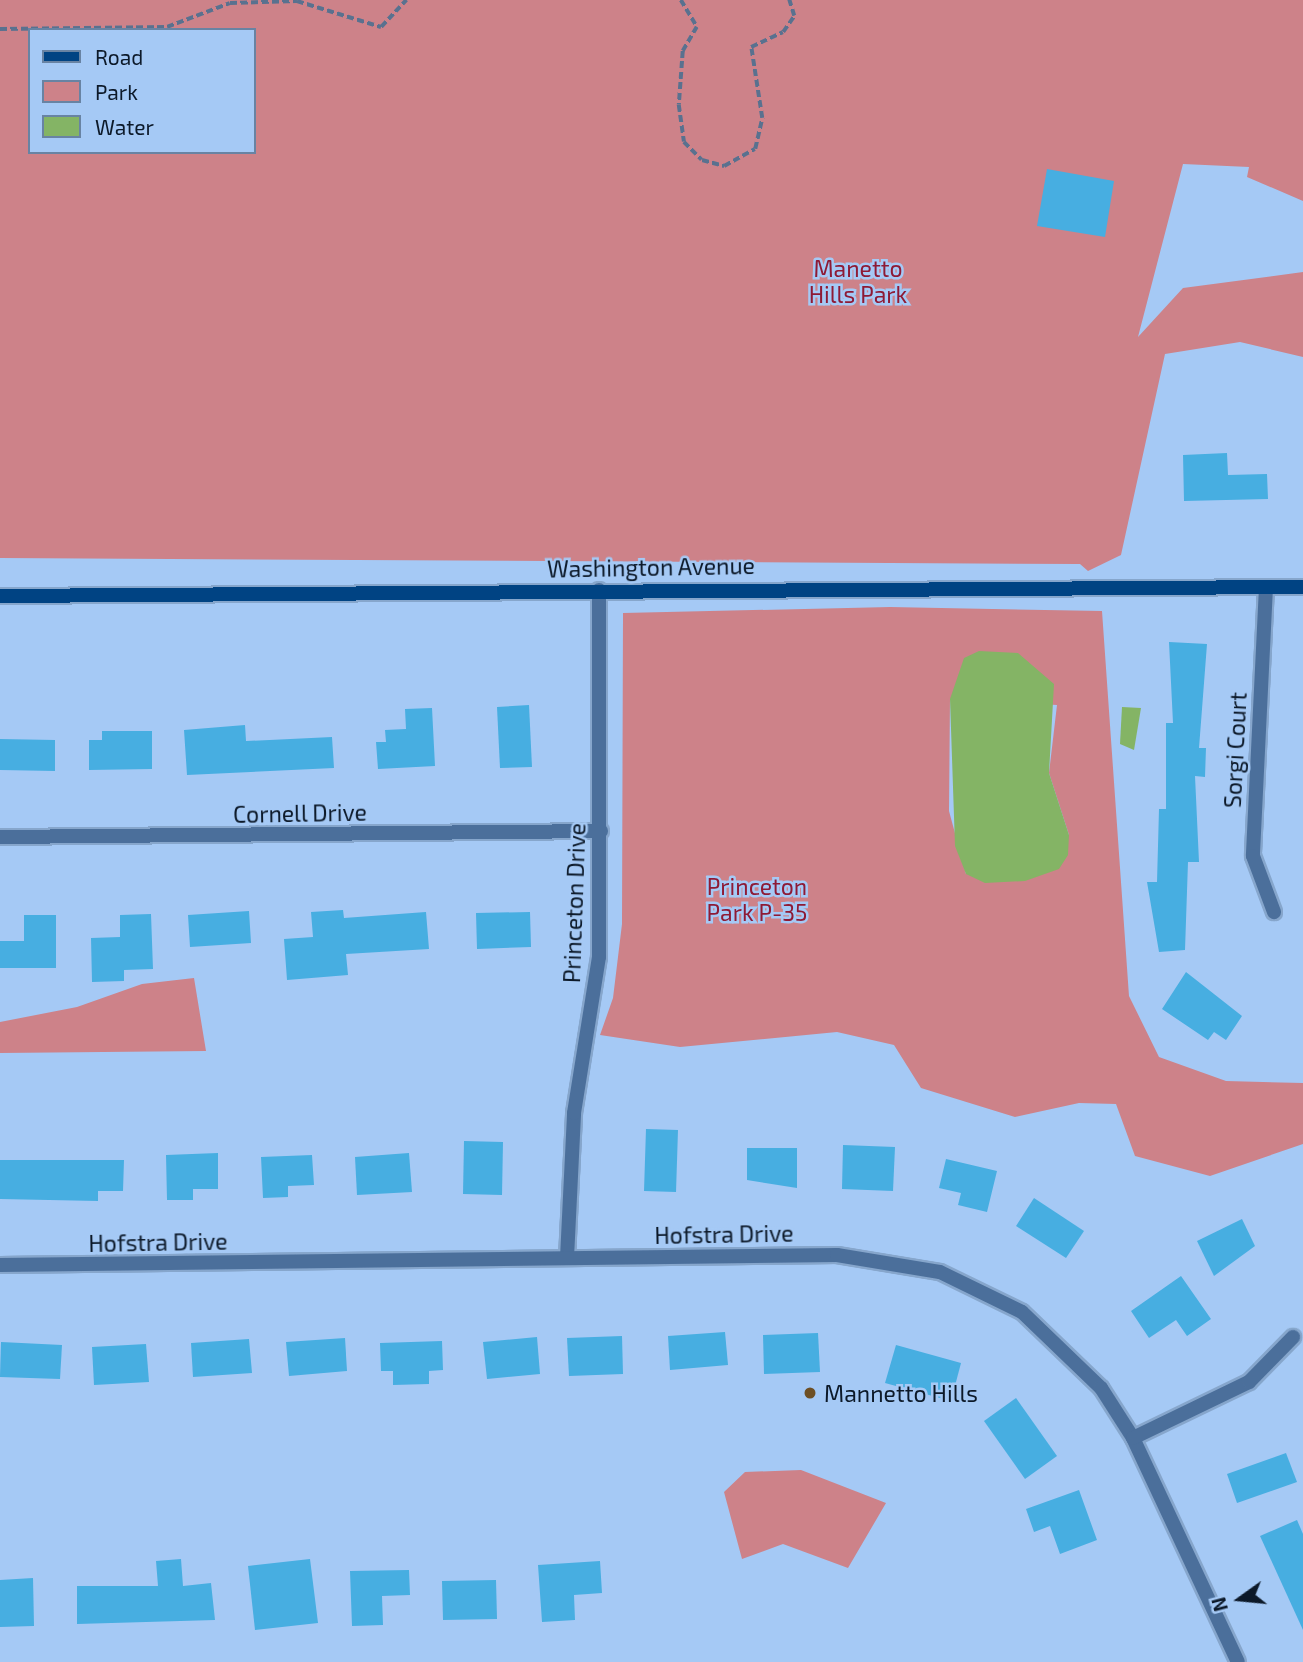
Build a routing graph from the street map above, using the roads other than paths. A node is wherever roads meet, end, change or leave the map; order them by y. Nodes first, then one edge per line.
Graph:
1 (1266, 587) junction
2 (1303, 587) edge
3 (599, 590) junction
4 (0, 596) edge
5 (601, 831) junction
6 (0, 837) edge
7 (1274, 912) dead end
8 (567, 1258) junction
9 (0, 1265) edge
10 (1293, 1337) dead end
11 (1133, 1437) junction
12 (1238, 1662) edge

1 - 2 main road, Washington Avenue
1 - 3 main road, Washington Avenue
1 - 7 street, Sorgi Court
3 - 4 main road, Washington Avenue
3 - 5 street, Princeton Drive
5 - 6 street, Cornell Drive
5 - 8 street, Princeton Drive
8 - 9 street, Hofstra Drive
8 - 11 street, Hofstra Drive
10 - 11 street
11 - 12 street, Hofstra Drive

